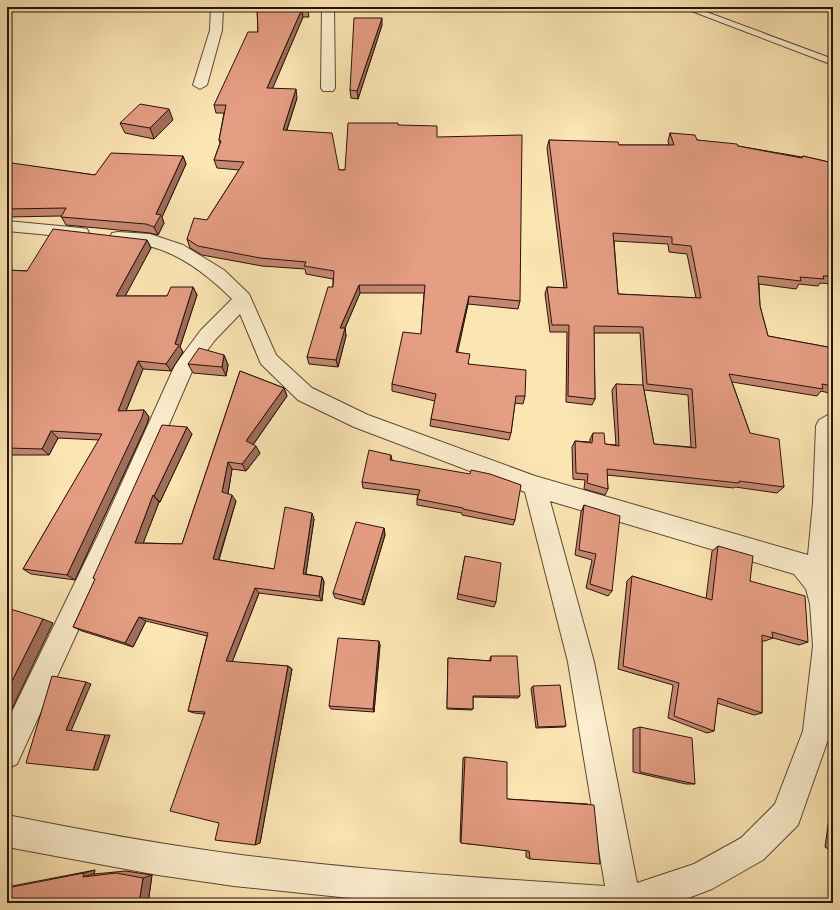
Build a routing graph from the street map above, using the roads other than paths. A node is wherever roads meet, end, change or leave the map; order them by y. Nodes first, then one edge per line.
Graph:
1 (217, 7) edge
2 (328, 7) edge
3 (685, 7) edge
4 (833, 62) edge
5 (200, 85) dead end
6 (328, 88) dead end
7 (7, 226) edge
8 (242, 299) junction
9 (833, 421) edge
10 (535, 486) junction
11 (817, 583) junction
12 (7, 754) edge
13 (7, 831) edge
14 (618, 903) edge
15 (625, 903) edge

1 - 5 street
2 - 6 street
3 - 4 lane
7 - 8 street
8 - 10 street
8 - 12 street
9 - 11 street
10 - 11 street
10 - 15 street
11 - 15 street
13 - 14 street

